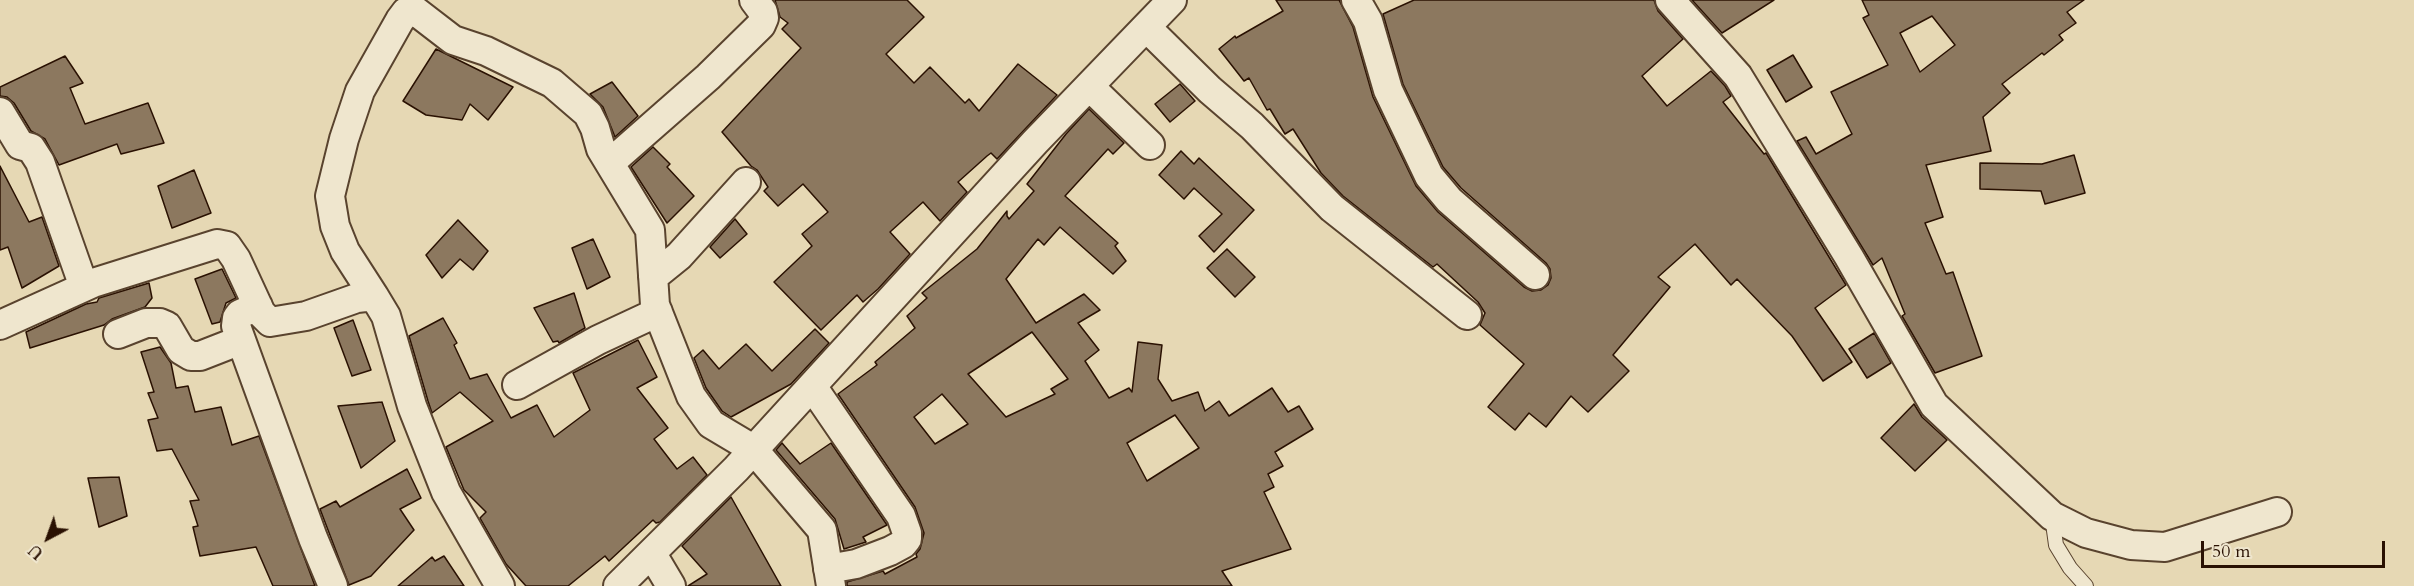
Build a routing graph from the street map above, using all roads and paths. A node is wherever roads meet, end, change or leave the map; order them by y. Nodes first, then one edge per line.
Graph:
1 (754, 0) edge
2 (1172, 0) edge
3 (1356, 0) edge
4 (1670, 0) edge
5 (1146, 27) junction
6 (1089, 86) junction
7 (0, 112) edge
8 (1149, 145) dead end
9 (610, 163) junction
10 (746, 182) dead end
11 (1535, 275) dead end
12 (653, 277) junction
13 (84, 287) junction
14 (374, 296) junction
15 (258, 306) junction
16 (1467, 315) dead end
17 (644, 318) junction
18 (0, 326) edge
19 (118, 334) dead end
20 (241, 340) junction
21 (517, 385) dead end
22 (812, 386) junction
23 (746, 457) junction
24 (2277, 512) dead end
25 (2052, 516) junction
26 (652, 554) junction
27 (829, 578) edge
28 (333, 586) edge
29 (500, 586) edge
30 (618, 586) edge
31 (671, 586) edge
32 (2086, 586) edge

1 - 9 street
2 - 5 street
3 - 11 street
4 - 25 street
5 - 6 street
5 - 16 street
6 - 8 street
6 - 22 street
7 - 13 street
9 - 12 street
9 - 14 street
10 - 12 street
12 - 17 street
13 - 15 street
13 - 18 street
14 - 15 street
14 - 29 street
15 - 20 street
17 - 21 street
17 - 23 street
19 - 20 street
20 - 28 street
22 - 23 street
22 - 27 street
23 - 26 street
23 - 27 street
24 - 25 street
25 - 32 lane
26 - 30 street
26 - 31 street

